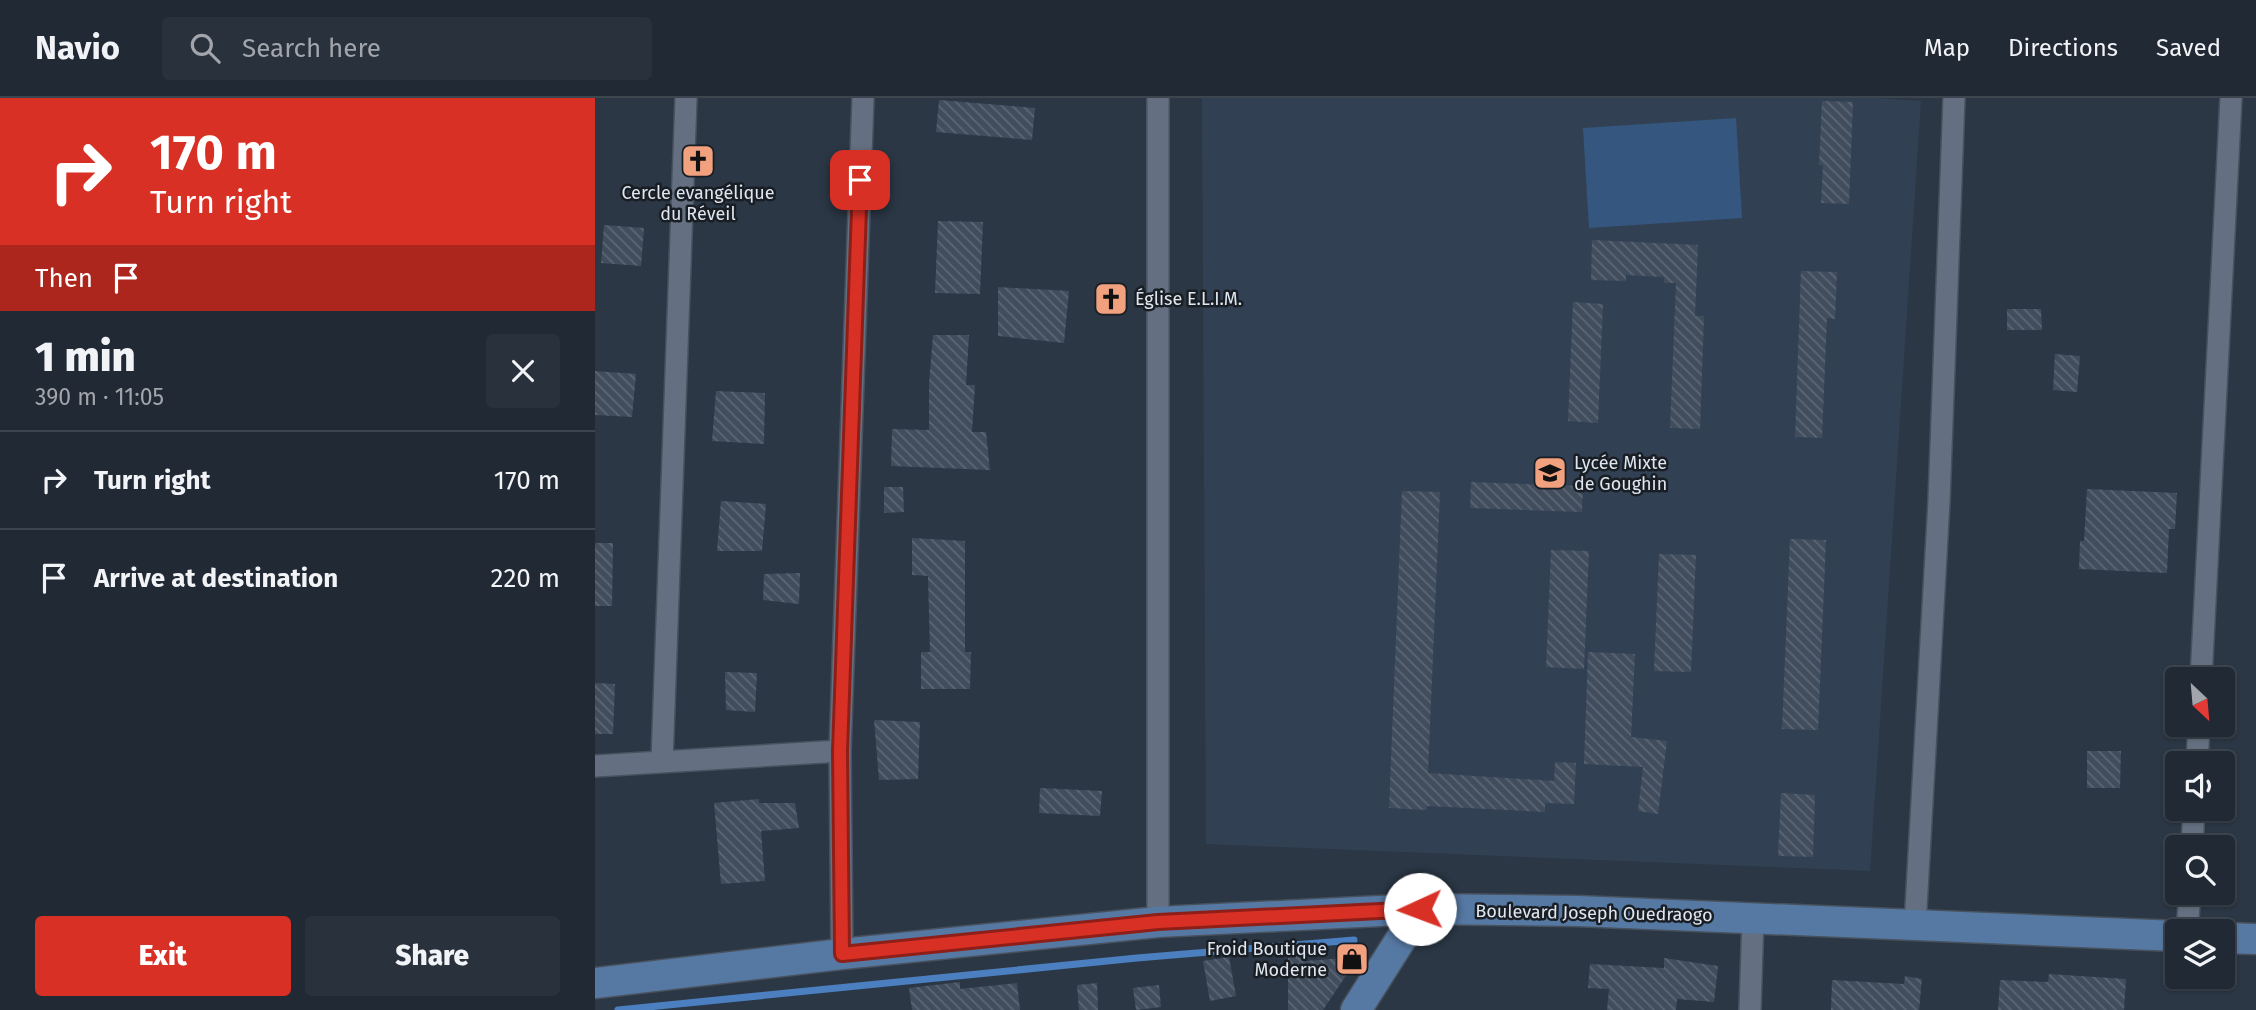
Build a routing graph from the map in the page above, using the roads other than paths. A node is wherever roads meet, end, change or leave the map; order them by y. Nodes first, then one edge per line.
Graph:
1 (686, 98) edge
2 (863, 98) edge
3 (1158, 98) edge
4 (1954, 98) edge
5 (2231, 98) edge
6 (2202, 667) edge
7 (840, 751) junction
8 (662, 761) junction
9 (595, 766) edge
10 (1420, 909) junction
11 (1753, 917) junction
12 (1158, 922) junction
13 (1915, 926) junction
14 (2165, 936) edge
15 (2235, 938) edge
16 (2256, 939) edge
17 (842, 954) junction
18 (595, 983) edge
19 (1356, 1010) edge
20 (1750, 1010) edge

1 - 8 street
2 - 7 street
3 - 12 street
4 - 13 street
5 - 6 street
7 - 8 street
7 - 17 street
8 - 9 street
10 - 11 street, Boulevard Joseph Ouedraogo
10 - 12 street, Boulevard Joseph Ouedraogo
10 - 19 street
11 - 13 street, Boulevard Joseph Ouedraogo
11 - 20 street
12 - 17 street, Boulevard Joseph Ouedraogo
13 - 14 street, Boulevard Joseph Ouedraogo
15 - 16 street
17 - 18 street, Boulevard Joseph Ouedraogo

